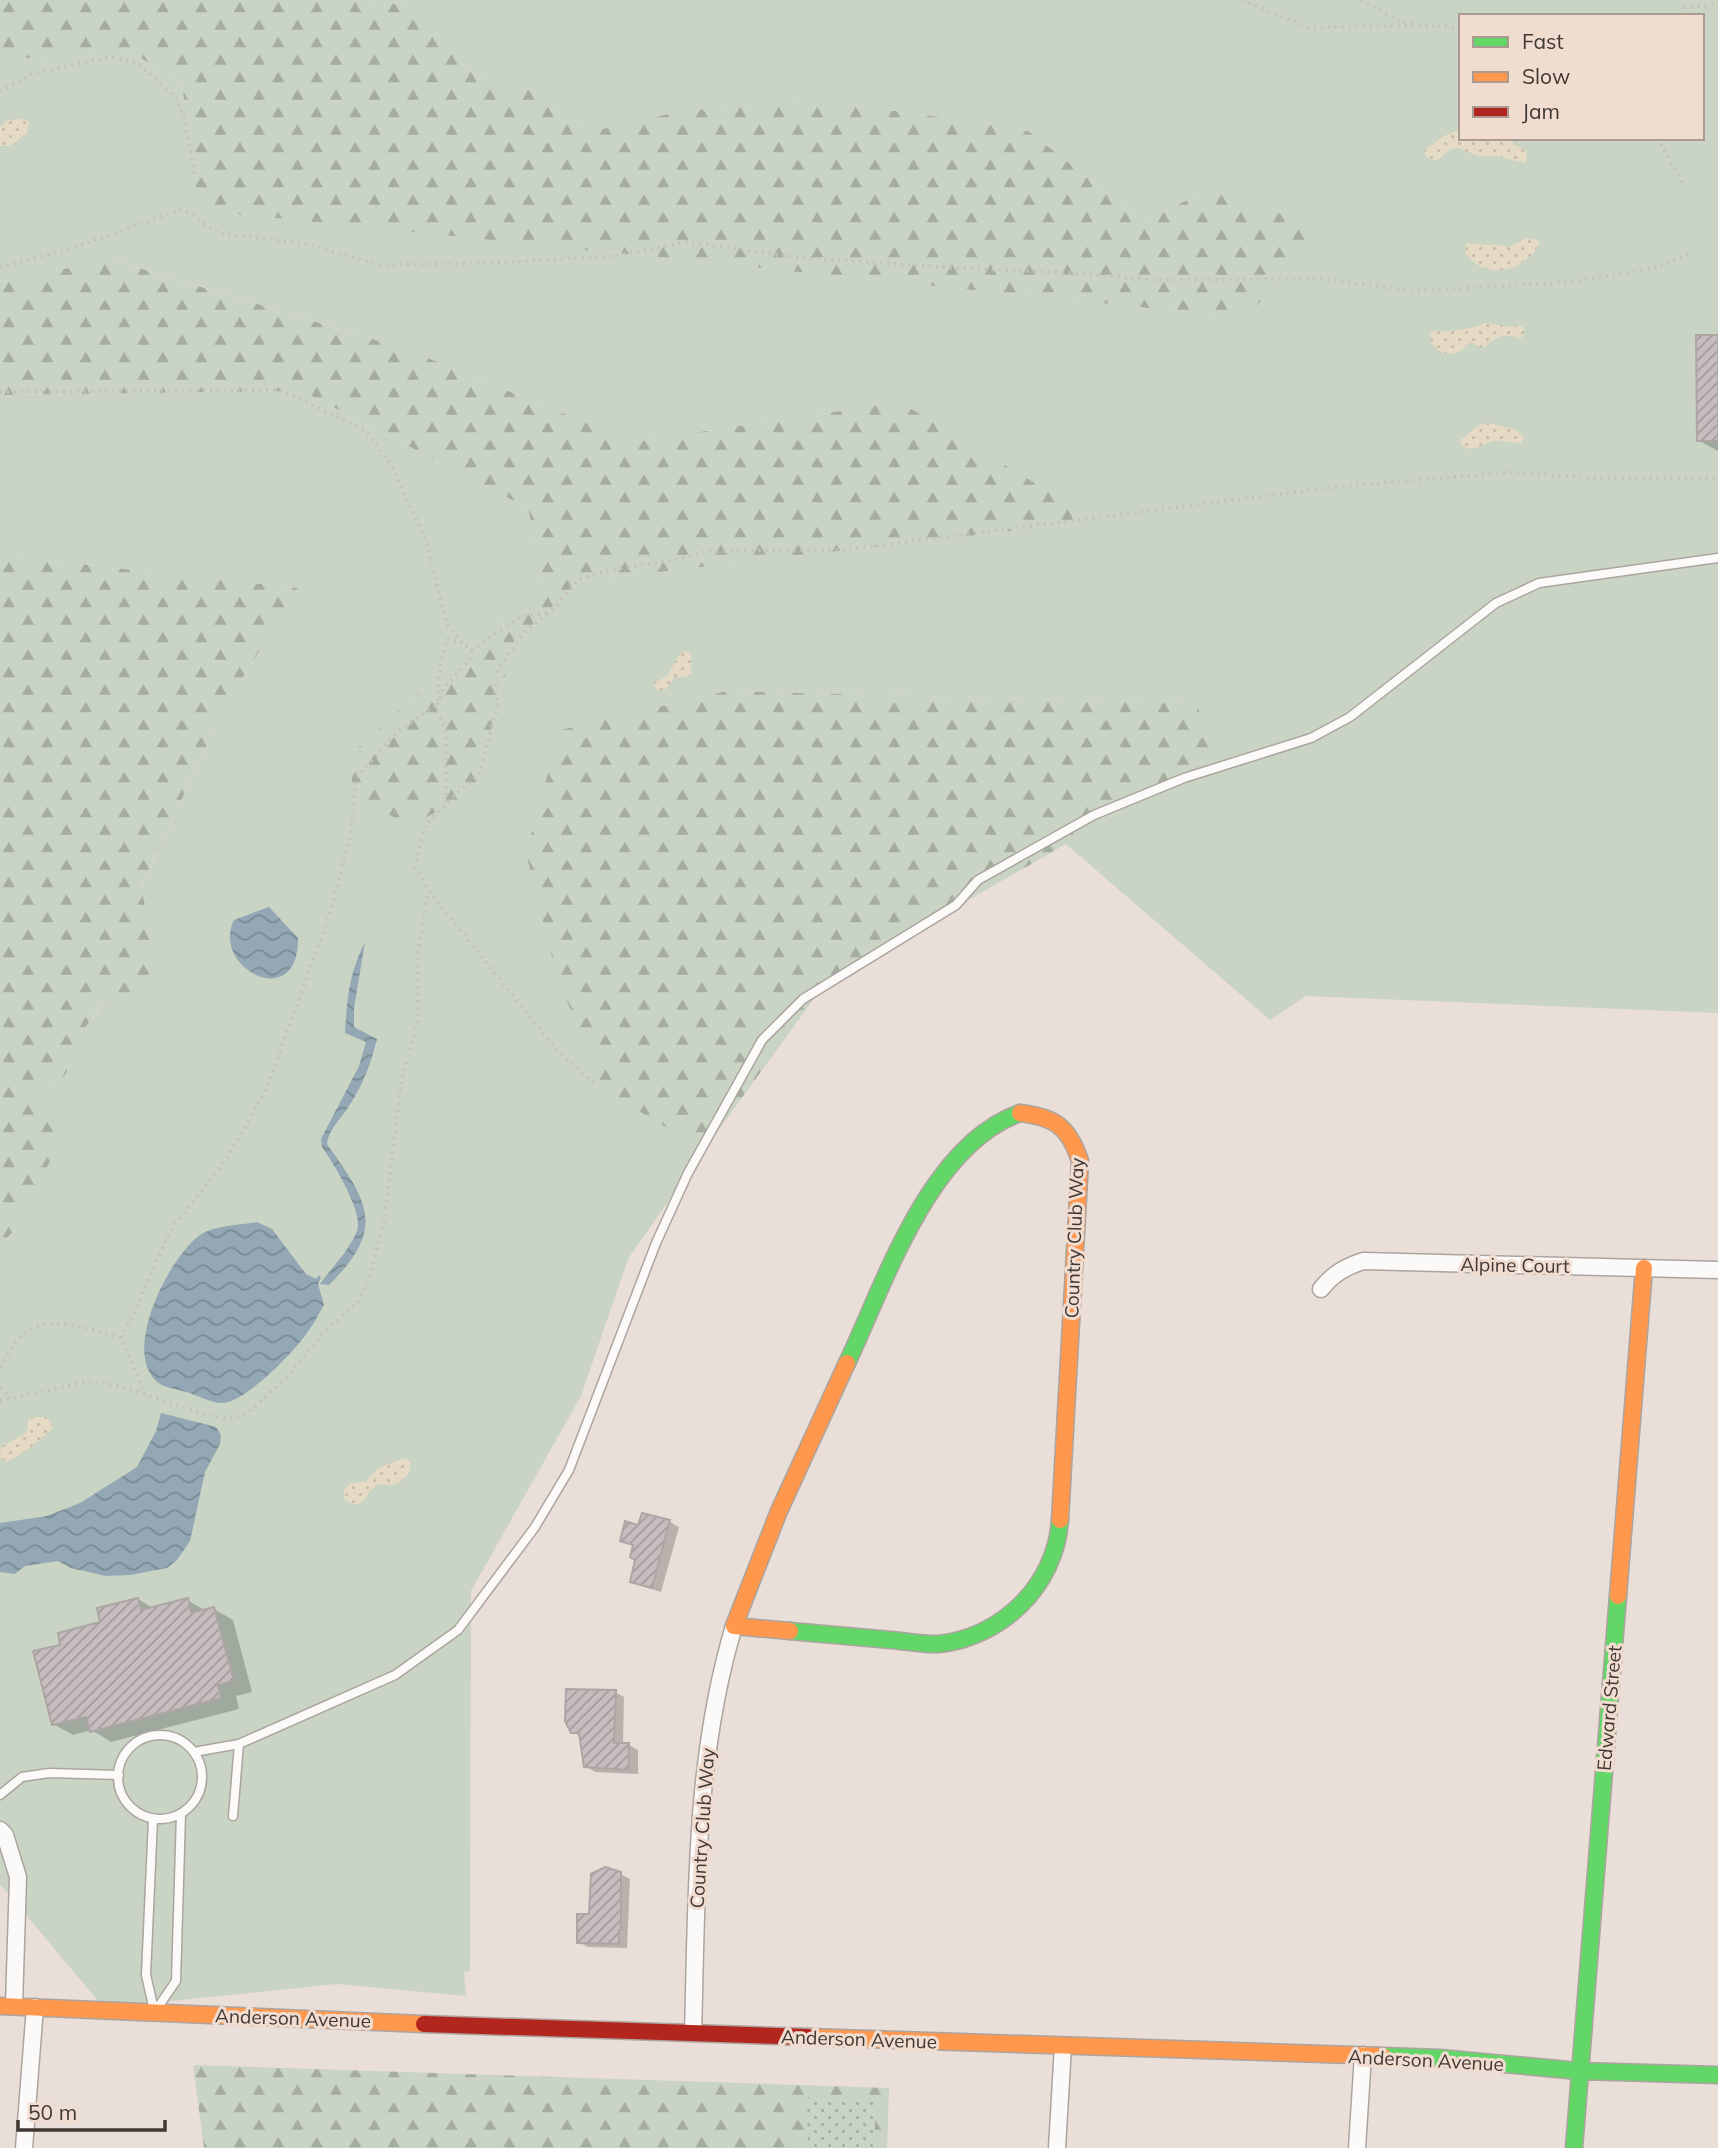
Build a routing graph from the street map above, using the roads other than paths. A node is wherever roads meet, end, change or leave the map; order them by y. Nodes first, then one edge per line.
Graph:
1 (1718, 558) edge
2 (1644, 1268) junction
3 (1718, 1270) edge
4 (1321, 1289) dead end
5 (734, 1626) junction
6 (239, 1744) junction
7 (194, 1752) junction
8 (119, 1775) junction
9 (0, 1795) edge
10 (181, 1814) junction
11 (233, 1816) dead end
12 (153, 1819) junction
13 (0, 1830) edge
14 (7, 2006) edge
15 (35, 2007) junction
16 (155, 2013) junction
17 (693, 2033) junction
18 (1063, 2046) junction
19 (1363, 2055) junction
20 (1579, 2071) junction
21 (1718, 2075) edge
22 (24, 2148) edge
23 (1058, 2148) edge
24 (1357, 2148) edge
25 (1574, 2148) edge

1 - 6 lane
2 - 3 street, Alpine Court
2 - 4 street, Alpine Court
2 - 20 street, Edward Street
5 - 5 street, Country Club Way
5 - 17 street, Country Club Way
6 - 7 lane
6 - 11 lane
7 - 8 lane
7 - 10 lane
8 - 9 lane
8 - 12 lane
10 - 12 lane
10 - 16 lane
12 - 16 lane
13 - 14 street
14 - 15 street, Anderson Avenue
15 - 16 street, Anderson Avenue
15 - 22 street
16 - 17 street, Anderson Avenue
17 - 18 street, Anderson Avenue
18 - 19 street, Anderson Avenue
18 - 23 street
19 - 20 street, Anderson Avenue
19 - 24 street
20 - 21 street, Anderson Avenue
20 - 25 street, Edward Street

